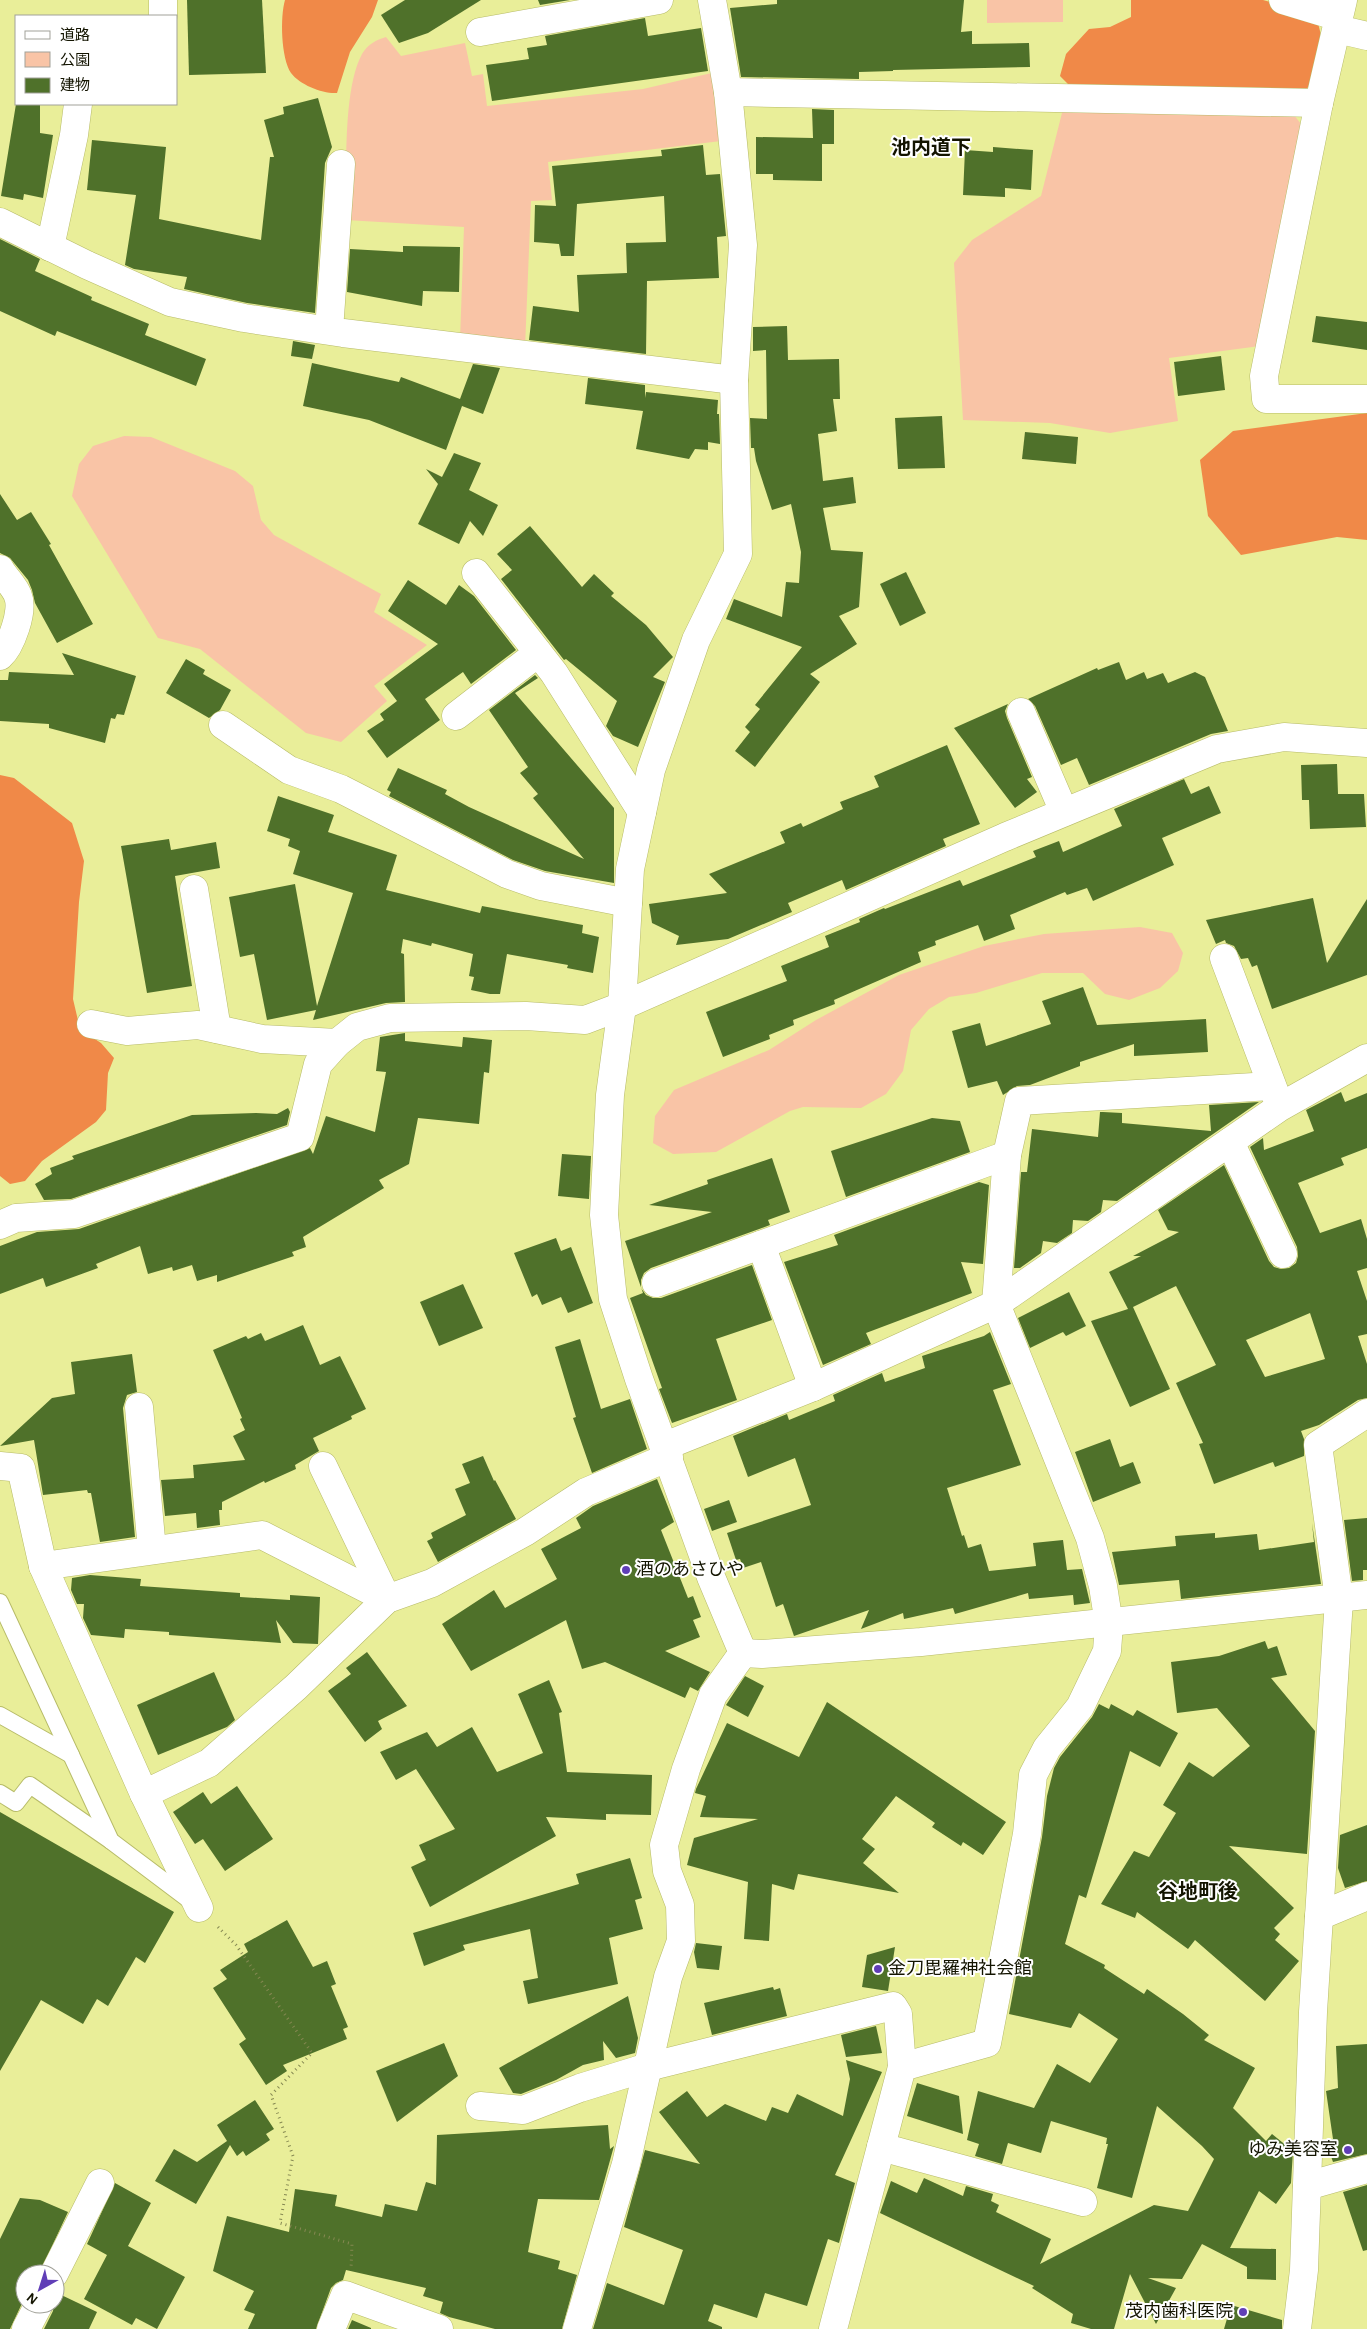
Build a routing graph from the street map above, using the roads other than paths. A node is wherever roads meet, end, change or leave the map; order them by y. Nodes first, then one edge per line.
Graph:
1 (163, 0) edge
2 (659, 0) edge
3 (712, 0) edge
4 (1283, 0) edge
5 (163, 15) edge
6 (1340, 15) edge
7 (480, 32) dead end
8 (1367, 36) edge
9 (728, 92) junction
10 (1319, 103) junction
11 (78, 105) edge
12 (341, 164) dead end
13 (0, 222) edge
14 (50, 247) junction
15 (329, 330) junction
16 (734, 380) junction
17 (1367, 399) edge
18 (0, 569) edge
19 (476, 573) dead end
20 (538, 653) junction
21 (0, 656) edge
22 (1021, 712) dead end
23 (456, 716) dead end
24 (223, 725) dead end
25 (1367, 743) edge
26 (642, 812) junction
27 (1064, 812) junction
28 (194, 889) dead end
29 (628, 903) junction
30 (1224, 958) dead end
31 (622, 1006) junction
32 (92, 1024) dead end
33 (217, 1029) junction
34 (337, 1043) junction
35 (1367, 1058) edge
36 (1276, 1097) junction
37 (1230, 1142) junction
38 (1006, 1154) junction
39 (0, 1225) edge
40 (761, 1245) junction
41 (1283, 1254) dead end
42 (656, 1283) dead end
43 (996, 1304) junction
44 (813, 1387) junction
45 (139, 1407) dead end
46 (1367, 1413) edge
47 (667, 1452) junction
48 (0, 1466) edge
49 (323, 1466) dead end
50 (152, 1550) junction
51 (43, 1566) junction
52 (1367, 1595) edge
53 (1340, 1598) junction
54 (387, 1599) junction
55 (0, 1602) edge
56 (1109, 1624) junction
57 (742, 1653) junction
58 (0, 1715) edge
59 (71, 1756) junction
60 (0, 1793) edge
61 (144, 1794) junction
62 (111, 1841) junction
63 (1367, 1896) edge
64 (199, 1908) joint
65 (1319, 1916) junction
66 (648, 2067) junction
67 (902, 2067) junction
68 (480, 2106) dead end
69 (881, 2147) junction
70 (1367, 2169) edge
71 (100, 2183) dead end
72 (1307, 2186) junction
73 (1082, 2202) dead end
74 (59, 2264) edge
75 (34, 2314) edge
76 (26, 2329) edge
77 (331, 2329) edge
78 (438, 2329) edge
79 (577, 2329) edge
80 (833, 2329) edge
81 (1297, 2329) edge

1 - 5 street
2 - 7 street
3 - 9 street
4 - 6 street
6 - 8 street
6 - 10 street
9 - 10 street
9 - 16 street
10 - 17 street
11 - 14 street
12 - 15 street
13 - 14 street
14 - 15 street
15 - 16 street
16 - 26 street
18 - 21 street
19 - 20 street
20 - 23 street
20 - 26 street
22 - 27 street
24 - 29 street
25 - 27 street
26 - 29 street
27 - 31 street
28 - 33 street
29 - 31 street
30 - 36 street
31 - 34 street
31 - 47 street
32 - 33 street
33 - 34 street
34 - 39 street
35 - 36 street
36 - 37 street
36 - 38 street
37 - 41 street
37 - 43 street
38 - 40 street
38 - 43 street
40 - 42 street
40 - 44 street
43 - 44 street
43 - 56 street
44 - 47 street
45 - 50 street
46 - 53 street
47 - 54 street
47 - 57 street
48 - 51 street
49 - 54 street
50 - 51 street
50 - 54 street
51 - 61 street
52 - 53 street
53 - 56 street
53 - 65 street
54 - 61 street
55 - 59 lane
56 - 57 street
56 - 67 street
57 - 66 street
58 - 59 lane
59 - 62 lane
60 - 62 lane
61 - 64 street
62 - 64 lane
63 - 65 street
65 - 72 street
66 - 67 street
66 - 68 street
66 - 79 street
67 - 69 street
69 - 73 street
69 - 80 street
70 - 72 street
71 - 74 street
72 - 81 street
75 - 76 street
77 - 78 street

